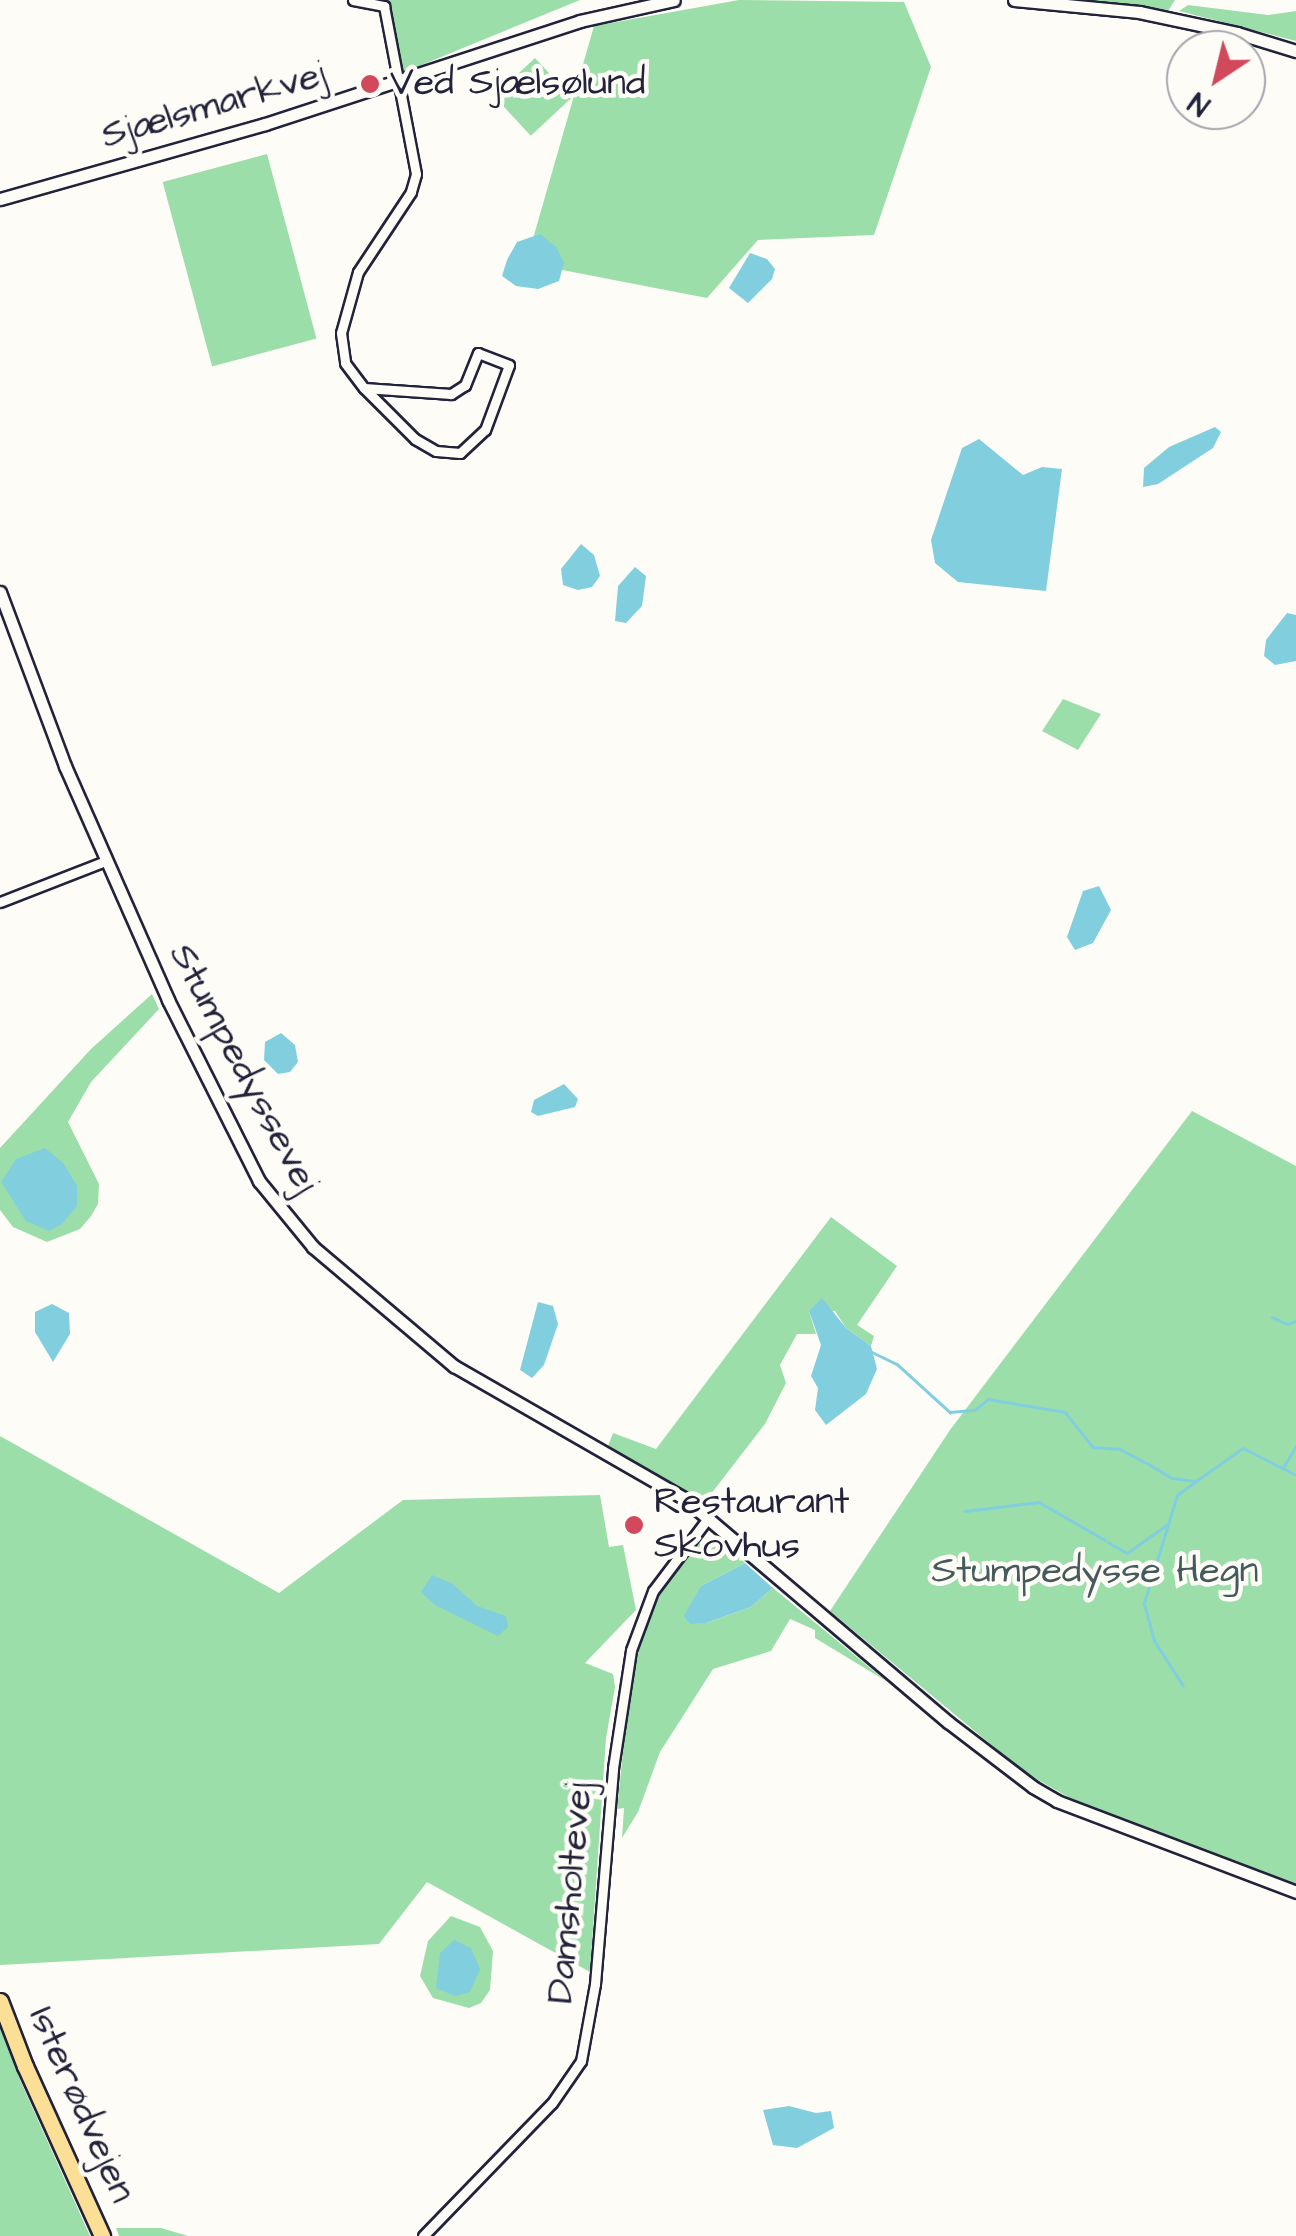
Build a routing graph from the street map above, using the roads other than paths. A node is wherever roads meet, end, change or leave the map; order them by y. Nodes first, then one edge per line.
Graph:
1 (353, 0) edge
2 (674, 0) edge
3 (1014, 0) edge
4 (1296, 51) edge
5 (399, 82) junction
6 (0, 199) edge
7 (364, 388) junction
8 (0, 592) edge
9 (106, 861) junction
10 (0, 902) edge
11 (708, 1516) junction
12 (1296, 1892) edge
13 (0, 2000) edge
14 (102, 2236) edge
15 (423, 2236) edge

1 - 5 street
2 - 5 street, Sjælsmarkvej
3 - 4 street
5 - 6 street, Sjælsmarkvej
5 - 7 street
7 - 7 street
8 - 9 street, Stumpedyssevej
9 - 10 street
9 - 11 street, Stumpedyssevej
11 - 12 street, Stumpedyssevej
11 - 15 street, Damsholtevej
13 - 14 highway, Isterødvejen

